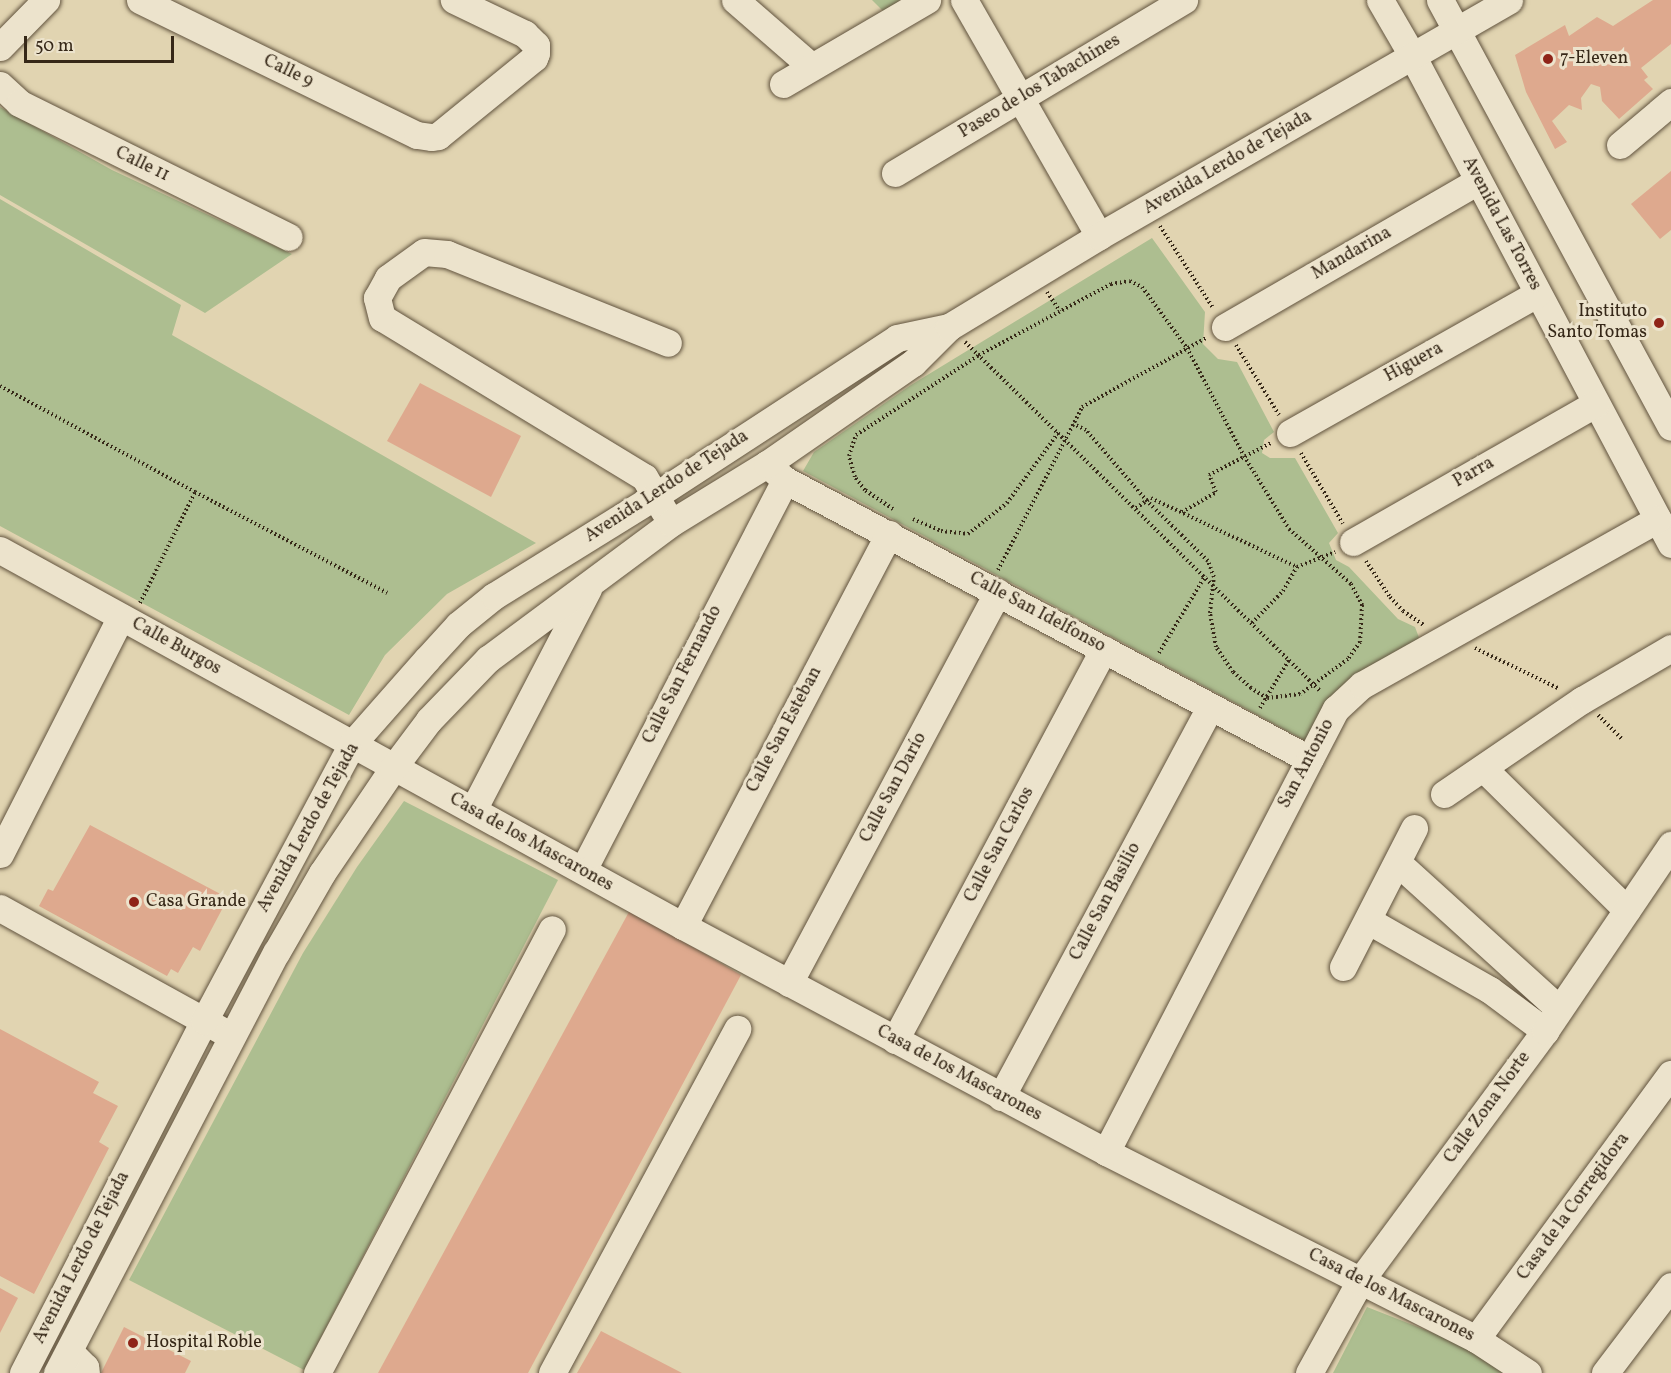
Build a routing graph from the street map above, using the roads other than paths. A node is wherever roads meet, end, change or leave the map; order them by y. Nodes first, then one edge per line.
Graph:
1 (46, 0) edge
2 (140, 0) edge
3 (454, 0) edge
4 (735, 0) edge
5 (927, 0) edge
6 (964, 0) edge
7 (1184, 0) edge
8 (1380, 0) edge
9 (1440, 0) edge
10 (1509, 0) edge
11 (1457, 32) junction
12 (0, 47) edge
13 (1413, 57) junction
14 (811, 66) junction
15 (783, 84) dead end
16 (0, 85) edge
17 (1023, 98) junction
18 (1671, 102) edge
19 (1620, 145) dead end
20 (895, 173) dead end
21 (1478, 181) junction
22 (1100, 236) junction
23 (289, 237) dead end
24 (1537, 294) junction
25 (949, 327) junction
26 (1226, 327) road end
27 (668, 344) dead end
28 (1595, 404) junction
29 (1671, 427) edge
30 (1290, 433) road end
31 (776, 472) junction
32 (655, 496) junction
33 (1658, 519) junction
34 (671, 523) junction
35 (894, 524) junction
36 (1353, 542) road end
37 (1671, 544) edge
38 (0, 550) edge
39 (590, 585) junction
40 (998, 592) junction
41 (125, 620) junction
42 (1671, 648) edge
43 (1104, 649) junction
44 (1210, 706) junction
45 (352, 744) junction
46 (1309, 759) junction
47 (393, 768) junction
48 (1483, 768) junction
49 (1444, 794) dead end
50 (473, 810) junction
51 (1414, 828) dead end
52 (1671, 845) edge
53 (0, 854) edge
54 (1398, 863) junction
55 (583, 870) junction
56 (0, 909) edge
57 (1628, 910) junction
58 (1369, 921) junction
59 (682, 926) junction
60 (552, 929) dead end
61 (1507, 965) junction
62 (1343, 968) dead end
63 (789, 983) junction
64 (1490, 990) junction
65 (1552, 1020) junction
66 (204, 1021) junction
67 (737, 1029) dead end
68 (232, 1036) junction
69 (896, 1040) junction
70 (1671, 1074) edge
71 (1001, 1097) junction
72 (1106, 1152) junction
73 (1360, 1281) junction
74 (1671, 1286) edge
75 (1476, 1339) junction
76 (63, 1362) edge
77 (23, 1373) edge
78 (86, 1373) edge
79 (317, 1373) edge
80 (552, 1373) edge
81 (1309, 1373) edge
82 (1528, 1373) edge
83 (1605, 1373) edge

1 - 12 street
2 - 3 street, Calle 9
4 - 14 street
5 - 14 street
6 - 17 street
7 - 17 street, Paseo de los Tabachines
8 - 13 street, Avenida Las Torres
9 - 11 street
10 - 11 street, Avenida Lerdo de Tejada
11 - 13 street, Avenida Lerdo de Tejada
11 - 29 street
13 - 21 street, Avenida Las Torres
13 - 22 street, Avenida Lerdo de Tejada
14 - 15 street
16 - 23 street, Calle 11
17 - 20 street, Paseo de los Tabachines
17 - 22 street
18 - 19 street
21 - 24 street, Avenida Las Torres
21 - 26 street, Mandarina
22 - 25 street, Avenida Lerdo de Tejada
24 - 28 street, Avenida Las Torres
24 - 30 street, Higuera
25 - 31 street, Avenida Lerdo de Tejada
25 - 32 street, Avenida Lerdo de Tejada
27 - 32 street
28 - 33 street, Avenida Las Torres
28 - 36 street, Parra
31 - 34 street, Avenida Lerdo de Tejada
31 - 35 street, Calle San Idelfonso
31 - 55 street, Calle San Fernando
32 - 34 street
32 - 45 street, Avenida Lerdo de Tejada
33 - 37 street, Avenida Las Torres
33 - 46 street, San Antonio
34 - 39 street, Avenida Lerdo de Tejada
35 - 40 street, Calle San Idelfonso
35 - 59 street, Calle San Esteban
38 - 41 street, Calle Burgos
39 - 47 street, Avenida Lerdo de Tejada
39 - 50 street
40 - 43 street, Calle San Idelfonso
40 - 63 street, Calle San Darío
41 - 45 street, Calle Burgos
41 - 53 street
42 - 48 street
43 - 44 street, Calle San Idelfonso
43 - 69 street, Calle San Carlos
44 - 46 street, Calle San Idelfonso
44 - 71 street, Calle San Basilio
45 - 47 street, Calle Burgos
45 - 66 street, Avenida Lerdo de Tejada
46 - 72 street, San Antonio
47 - 50 street, Casa de los Mascarones
47 - 68 street, Avenida Lerdo de Tejada
48 - 49 street
48 - 57 street
50 - 55 street, Casa de los Mascarones
51 - 54 street
52 - 57 street, Calle Zona Norte
54 - 58 street
54 - 61 street
55 - 59 street, Casa de los Mascarones
56 - 66 street
57 - 65 street, Calle Zona Norte
58 - 62 street
58 - 64 street
59 - 63 street, Casa de los Mascarones
60 - 79 street
61 - 64 street
61 - 65 street
63 - 69 street, Casa de los Mascarones
64 - 65 street
65 - 73 street, Calle Zona Norte
66 - 68 street
66 - 77 street, Avenida Lerdo de Tejada
67 - 80 street
68 - 76 street, Avenida Lerdo de Tejada
69 - 71 street, Casa de los Mascarones
70 - 75 street, Casa de la Corregidora
71 - 72 street, Casa de los Mascarones
72 - 73 street, Casa de los Mascarones
73 - 75 street, Casa de los Mascarones
73 - 81 street, Calle Zona Norte
74 - 83 street
75 - 82 street, Casa de los Mascarones
76 - 78 street

